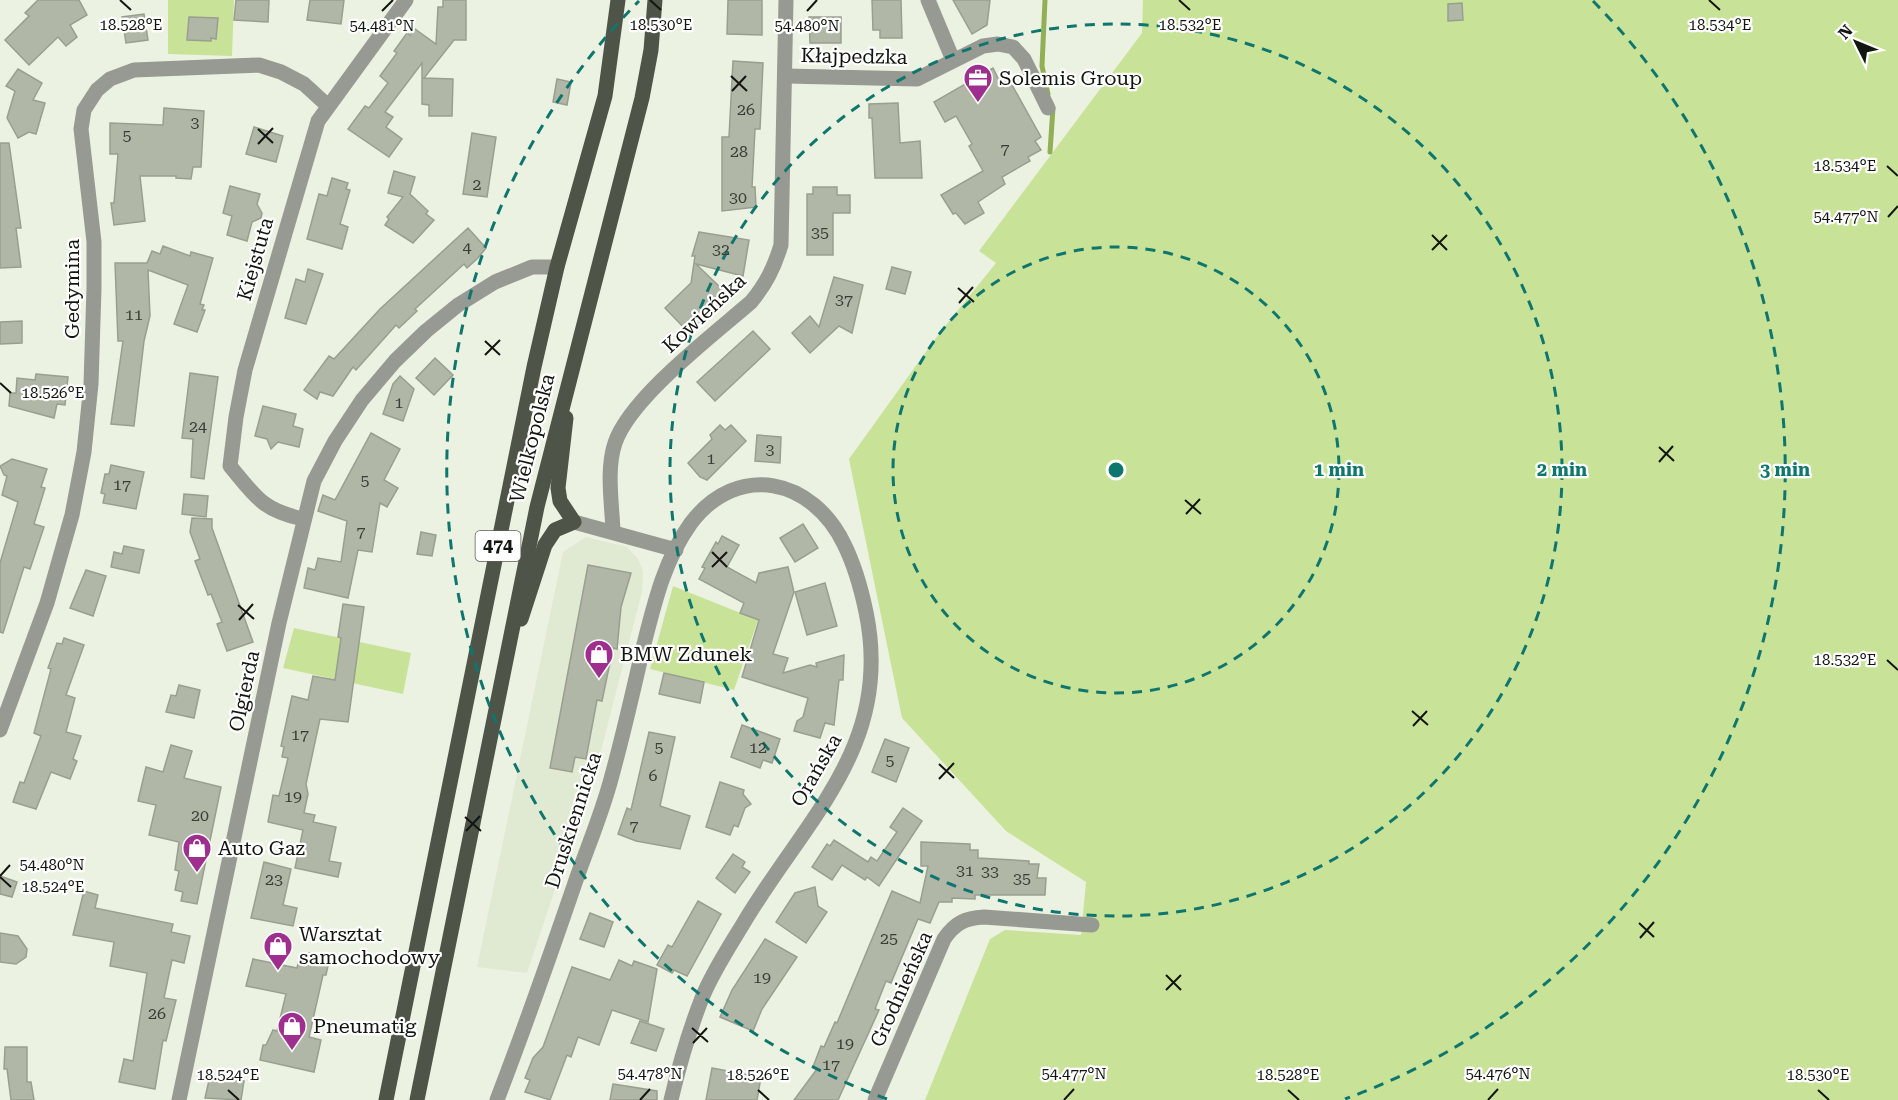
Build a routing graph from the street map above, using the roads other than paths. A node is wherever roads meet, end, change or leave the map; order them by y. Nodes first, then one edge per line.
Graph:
1 (406, 0) edge
2 (618, 0) edge
3 (655, 0) edge
4 (786, 0) edge
5 (928, 0) edge
6 (953, 60) junction
7 (786, 76) junction
8 (328, 106) junction
9 (1048, 108) dead end
10 (556, 267) junction
11 (569, 374) junction
12 (303, 519) junction
13 (574, 522) junction
14 (613, 531) junction
15 (676, 549) junction
16 (505, 664) junction
17 (0, 730) edge
18 (1092, 925) dead end
19 (179, 1100) edge
20 (386, 1100) edge
21 (417, 1100) edge
22 (497, 1100) edge
23 (671, 1100) edge
24 (875, 1100) edge

1 - 8 street, Kiejstuta
2 - 10 main road, Wielkopolska / 474
3 - 11 main road, Wielkopolska / 474
4 - 7 street, Kowieńska
5 - 6 street
6 - 7 street, Kłajpedzka
6 - 9 street, Kłajpedzka
7 - 14 street, Kowieńska
8 - 12 street, Kiejstuta
8 - 17 street, Gedymina
10 - 12 street, Olgierda
10 - 20 main road, Wielkopolska / 474
11 - 13 main road
11 - 16 main road, Wielkopolska / 474
12 - 19 street, Olgierda
13 - 14 street
13 - 16 main road
14 - 15 street
15 - 22 street, Druskiennicka
15 - 23 street, Orańska
16 - 21 main road, Wielkopolska / 474
18 - 24 street, Grodnieńska

